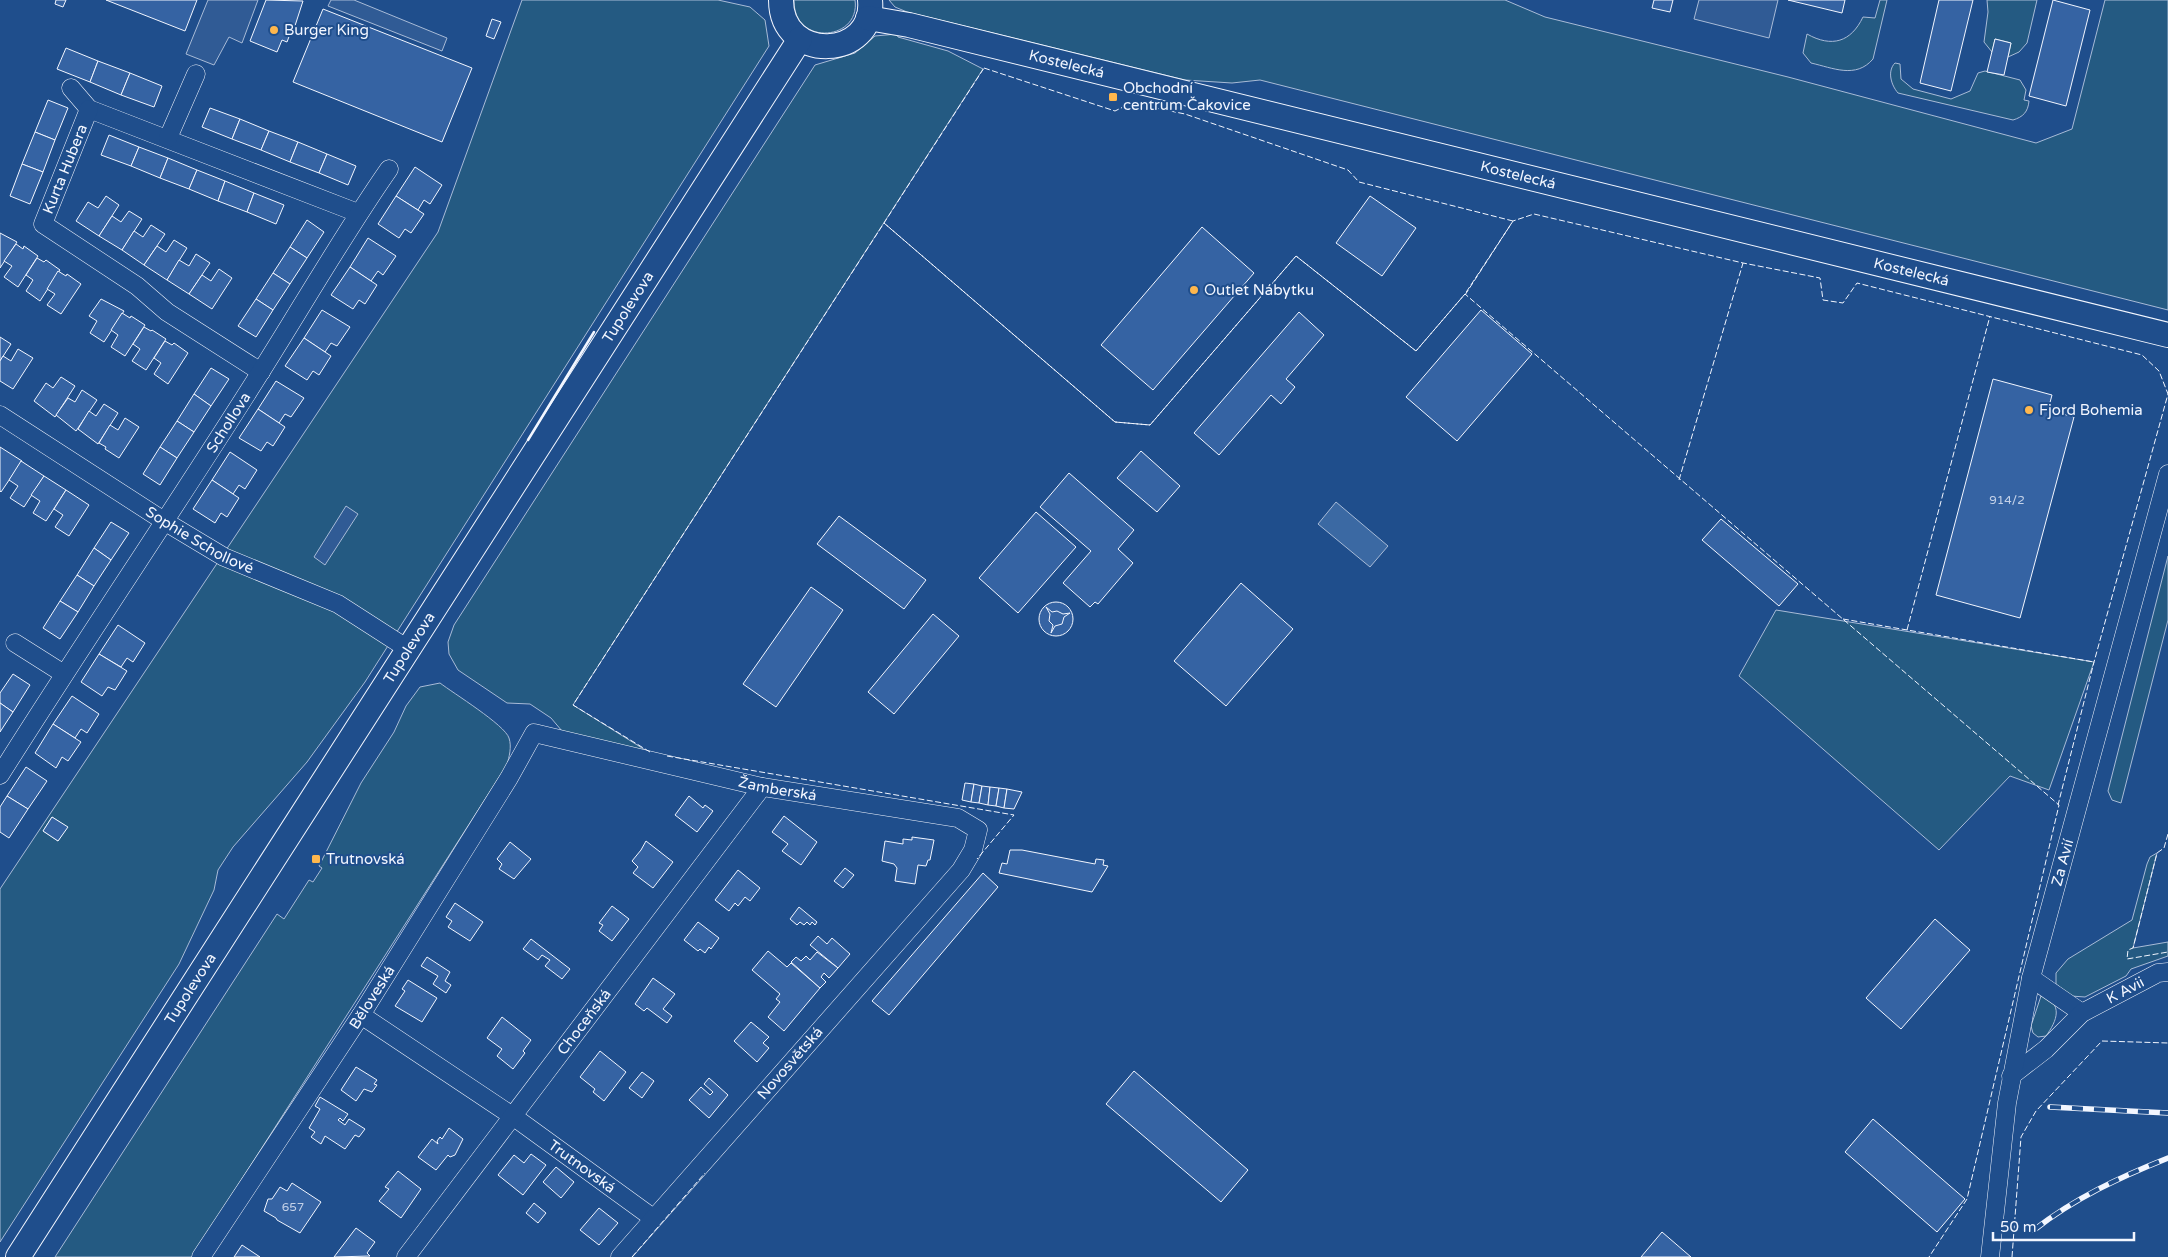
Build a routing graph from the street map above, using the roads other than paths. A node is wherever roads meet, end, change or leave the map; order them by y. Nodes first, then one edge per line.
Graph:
1 (781, 0) edge
2 (869, 9) edge
3 (800, 39) junction
4 (196, 74) dead end
5 (71, 88) dead end
6 (89, 109) junction
7 (168, 138) junction
8 (389, 169) dead end
9 (358, 214) junction
10 (2168, 335) edge
11 (261, 372) junction
12 (0, 415) edge
13 (2168, 474) edge
14 (164, 522) junction
15 (15, 643) dead end
16 (408, 649) junction
17 (64, 674) junction
18 (534, 733) joint
19 (0, 775) edge
20 (762, 787) junction
21 (961, 870) joint
22 (2168, 972) edge
23 (2031, 978) junction
24 (2082, 1013) junction
25 (361, 1015) junction
26 (2011, 1076) junction
27 (514, 1117) junction
28 (653, 1218) junction
29 (18, 1257) edge
30 (201, 1257) edge
31 (406, 1257) edge
32 (620, 1257) edge
33 (1990, 1257) edge

1 - 3 main road
2 - 3 main road
2 - 10 main road, Kostelecká
3 - 16 main road, Tupolevova
4 - 7 street
5 - 6 street
6 - 7 street, Kurta Hubera
6 - 11 street, Kurta Hubera
7 - 9 street, Kurta Hubera
8 - 9 street, Schollova
9 - 11 street, Schollova
11 - 14 street, Schollova
12 - 14 street, Sophie Schollové
13 - 23 street, Za Avií
14 - 16 street, Sophie Schollové
14 - 17 street, Schollova
15 - 17 street
16 - 29 main road, Tupolevova
17 - 19 street, Schollova
18 - 20 street, Žamberská
18 - 25 street, Běloveská
20 - 21 street, Žamberská
20 - 27 street, Choceňská
21 - 28 street, Novosvětská
22 - 24 street, K Avii
23 - 24 street
23 - 26 street, Za Avií
24 - 26 street, K Avii
25 - 27 street, Trutnovská
25 - 30 street, Běloveská
26 - 33 street, Za Avií
27 - 28 street, Trutnovská
27 - 31 street, Choceňská
28 - 32 street, Novosvětská

